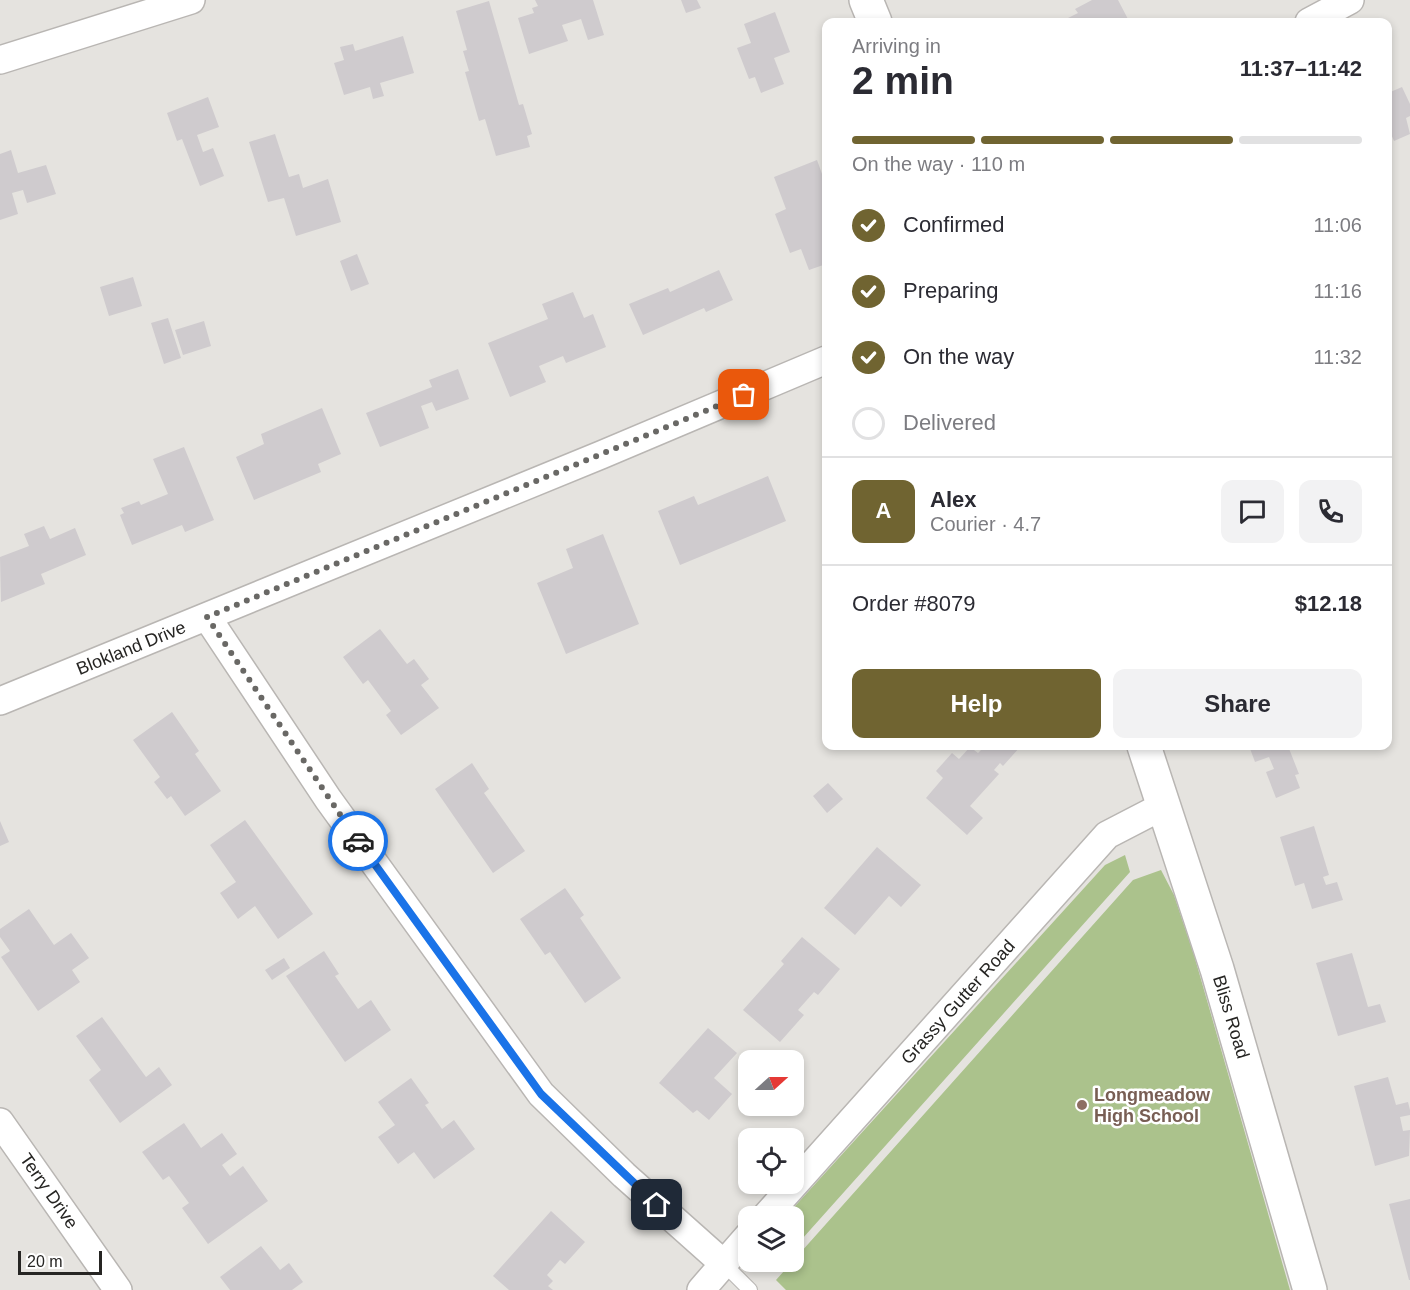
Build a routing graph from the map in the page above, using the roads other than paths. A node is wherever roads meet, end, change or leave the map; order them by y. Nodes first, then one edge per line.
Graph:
1 (191, 0) edge
2 (866, 0) edge
3 (1350, 0) edge
4 (873, 18) edge
5 (1317, 18) edge
6 (0, 60) edge
7 (822, 362) edge
8 (207, 617) junction
9 (0, 701) edge
10 (1145, 750) edge
11 (1163, 806) junction
12 (0, 1122) edge
13 (775, 1206) edge
14 (738, 1248) edge
15 (724, 1264) junction
16 (118, 1290) edge
17 (701, 1290) edge
18 (750, 1290) edge
19 (1310, 1290) edge

1 - 6 street
2 - 4 main road
3 - 5 street
7 - 8 street, Blokland Drive
8 - 9 street, Blokland Drive
8 - 15 street
10 - 11 main road, Bliss Road
11 - 13 street, Grassy Gutter Road
11 - 19 main road, Bliss Road
12 - 16 street, Terry Drive
14 - 15 street
15 - 17 street
15 - 18 lane

